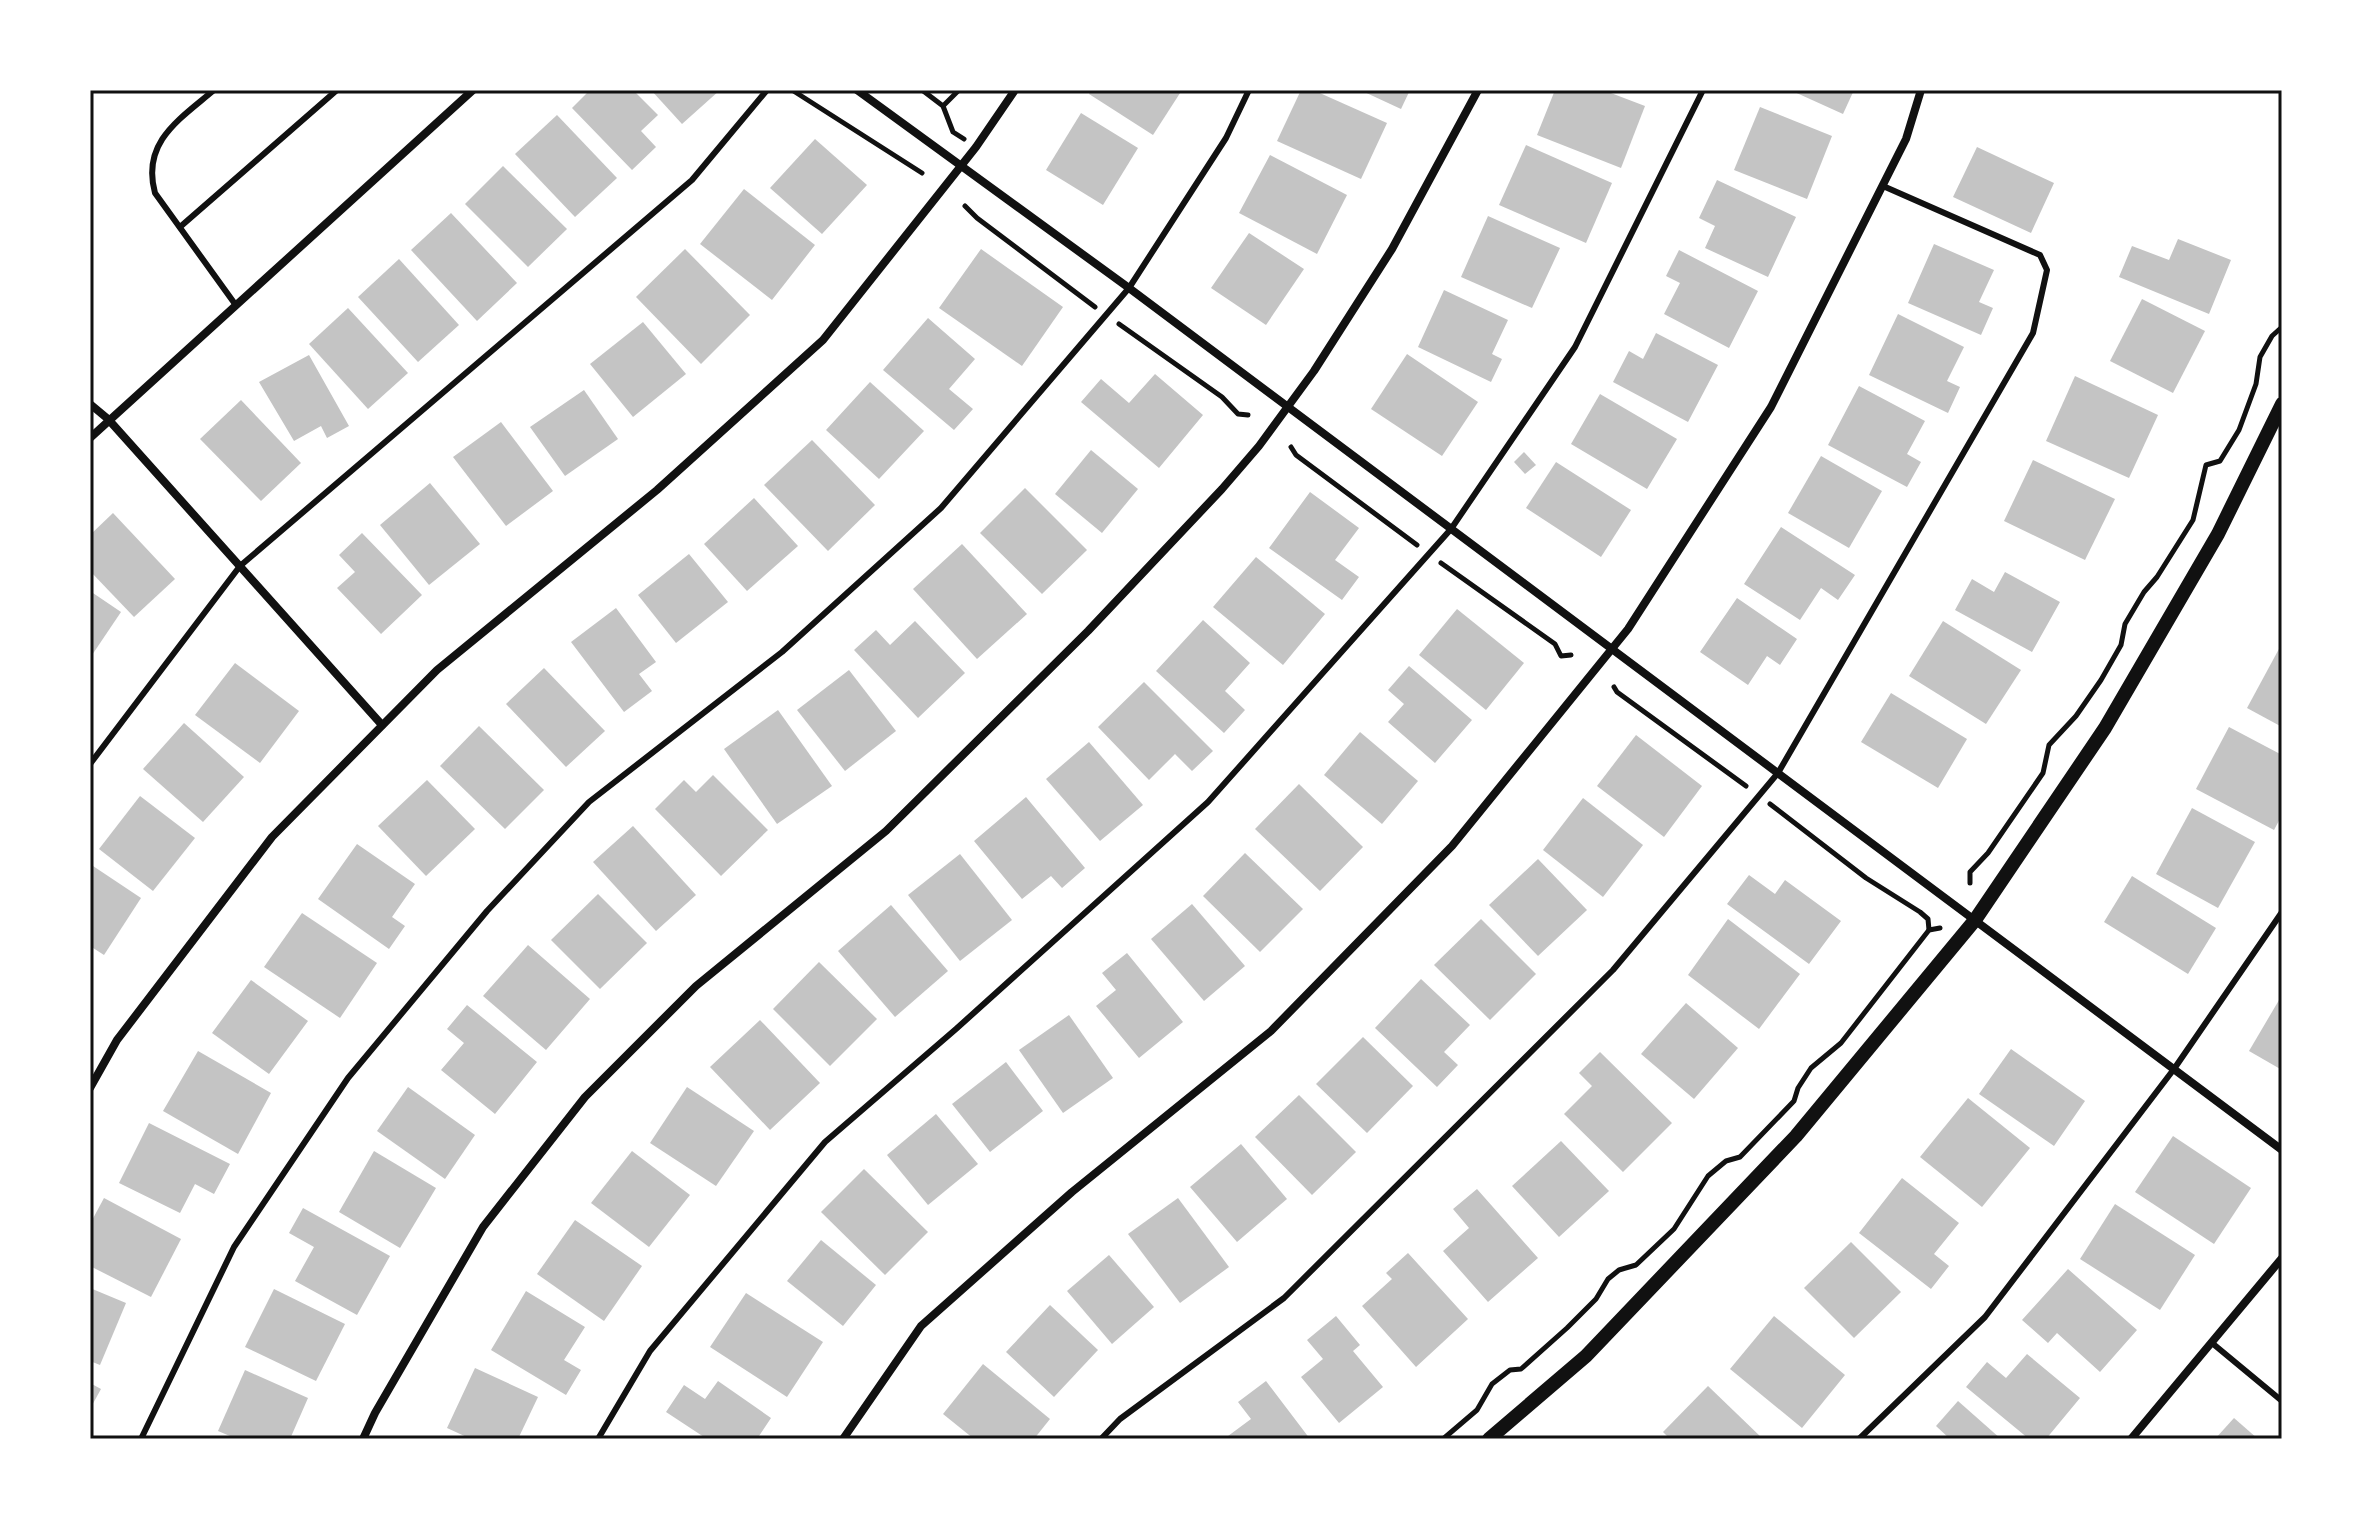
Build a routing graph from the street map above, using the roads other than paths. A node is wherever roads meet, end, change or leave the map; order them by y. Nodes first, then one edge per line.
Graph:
1 (214, 90) edge
2 (337, 90) edge
3 (473, 90) edge
4 (767, 90) edge
5 (857, 90) edge
6 (1015, 90) edge
7 (1249, 90) edge
8 (1478, 90) edge
9 (1703, 90) edge
10 (1921, 90) edge
11 (960, 166) junction
12 (1883, 186) junction
13 (180, 227) junction
14 (1129, 288) junction
15 (235, 304) junction
16 (90, 404) edge
17 (2282, 404) edge
18 (1288, 407) junction
19 (108, 419) junction
20 (90, 438) edge
21 (1451, 529) junction
22 (240, 566) junction
23 (1612, 649) junction
24 (382, 725) junction
25 (90, 764) edge
26 (1778, 773) junction
27 (2282, 912) edge
28 (1975, 920) junction
29 (2174, 1069) junction
30 (90, 1088) edge
31 (2282, 1150) edge
32 (2282, 1258) edge
33 (2212, 1343) junction
34 (2282, 1401) edge
35 (141, 1439) edge
36 (363, 1439) edge
37 (598, 1439) edge
38 (843, 1439) edge
39 (1101, 1439) edge
40 (1489, 1439) edge
41 (1859, 1439) edge
42 (2131, 1439) edge

1 - 13 lane
2 - 13 lane
3 - 15 street
4 - 22 lane
5 - 11 street
6 - 11 street
7 - 14 lane
8 - 18 street
9 - 21 lane
10 - 12 street
11 - 14 street
11 - 24 street
12 - 23 street
12 - 26 lane
13 - 15 lane
14 - 18 street
14 - 35 lane
15 - 19 street
16 - 19 street
17 - 28 street
18 - 21 street
18 - 36 street
19 - 20 street
19 - 22 street
21 - 23 street
21 - 37 lane
22 - 24 street
22 - 25 lane
23 - 26 street
23 - 38 street
24 - 30 street
26 - 28 street
26 - 39 lane
27 - 29 lane
28 - 29 street
28 - 40 street
29 - 31 street
29 - 41 lane
32 - 33 street
33 - 34 lane
33 - 42 street

